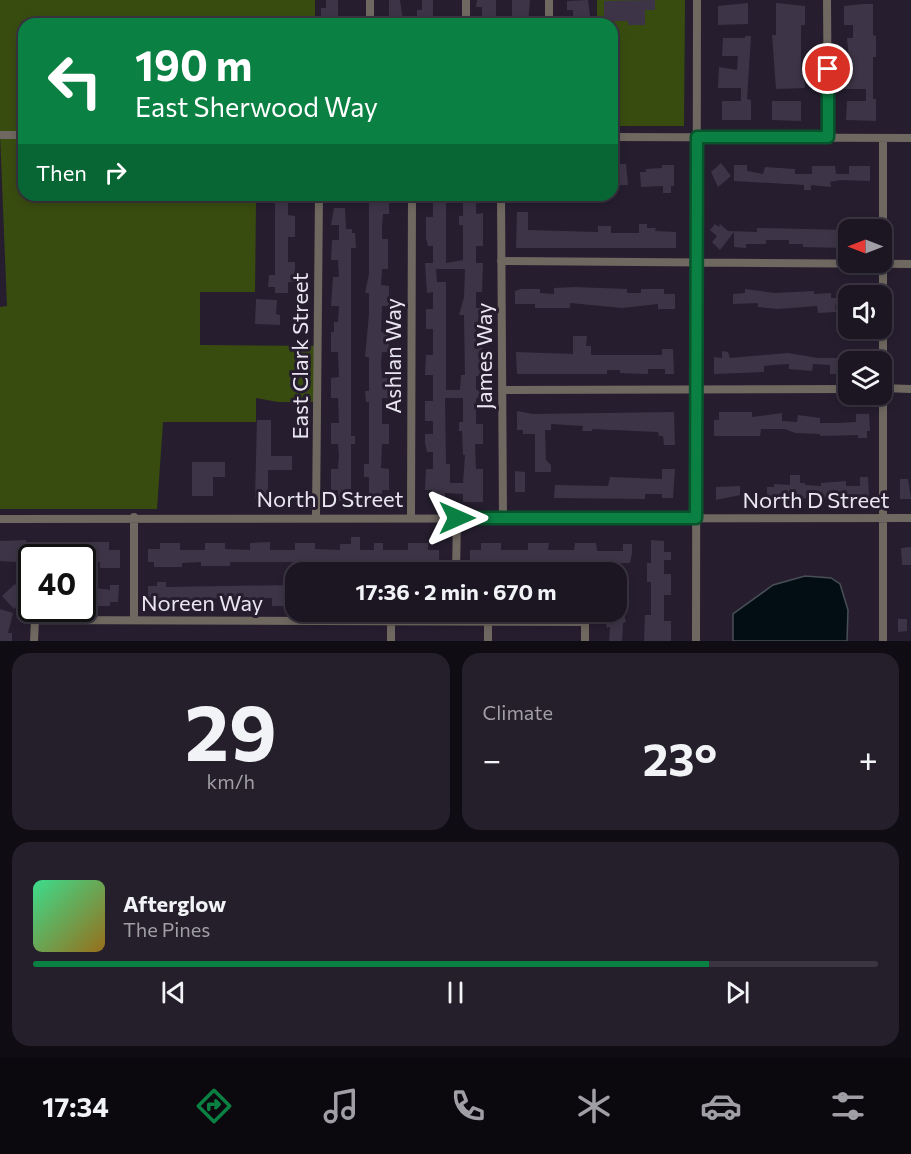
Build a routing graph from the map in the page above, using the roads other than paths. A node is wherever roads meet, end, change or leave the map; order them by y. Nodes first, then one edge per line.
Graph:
1 (370, 0) edge
2 (466, 0) edge
3 (549, 0) edge
4 (697, 0) edge
5 (827, 0) edge
6 (370, 18) edge
7 (466, 18) edge
8 (549, 18) edge
9 (0, 135) edge
10 (18, 135) edge
11 (618, 137) edge
12 (697, 137) junction
13 (828, 137) junction
14 (883, 138) junction
15 (911, 138) edge
16 (319, 201) edge
17 (412, 201) edge
18 (501, 201) edge
19 (884, 219) edge
20 (501, 261) junction
21 (696, 263) junction
22 (838, 264) edge
23 (892, 264) edge
24 (911, 264) edge
25 (884, 273) edge
26 (883, 351) edge
27 (838, 388) edge
28 (892, 388) edge
29 (696, 389) junction
30 (911, 389) edge
31 (502, 390) junction
32 (883, 405) edge
33 (134, 517) junction
34 (316, 517) junction
35 (411, 517) junction
36 (457, 518) junction
37 (503, 518) junction
38 (696, 518) junction
39 (884, 518) junction
40 (911, 518) edge
41 (0, 519) edge
42 (456, 562) edge
43 (134, 620) junction
44 (285, 621) edge
45 (391, 622) edge
46 (488, 622) edge
47 (585, 622) edge
48 (34, 641) edge
49 (391, 641) edge
50 (488, 641) edge
51 (585, 641) edge
52 (696, 641) edge
53 (883, 641) edge

1 - 6 street
2 - 7 street
3 - 8 street
4 - 12 street
5 - 13 street
9 - 10 street
11 - 12 street
12 - 13 street
12 - 21 street
13 - 14 street
14 - 15 street
14 - 19 street
16 - 34 street, East Clark Street
17 - 35 street, Ashlan Way
18 - 20 street, James Way
20 - 21 street
20 - 31 street, James Way
21 - 22 street
21 - 29 street
23 - 24 street
25 - 26 street
27 - 29 street
28 - 30 street
29 - 31 street
29 - 38 street
31 - 37 street, James Way
32 - 39 street
33 - 34 street, North D Street
33 - 41 street, North D Street
33 - 43 street
34 - 35 street, North D Street
35 - 36 street, North D Street
36 - 37 street, North D Street
36 - 42 street
37 - 38 street, North D Street
38 - 39 street, North D Street
38 - 52 street
39 - 40 street, North D Street
39 - 53 street
43 - 44 street, Noreen Way
43 - 48 street, Noreen Way
45 - 49 street
46 - 50 street
47 - 51 street, Noreen Way

